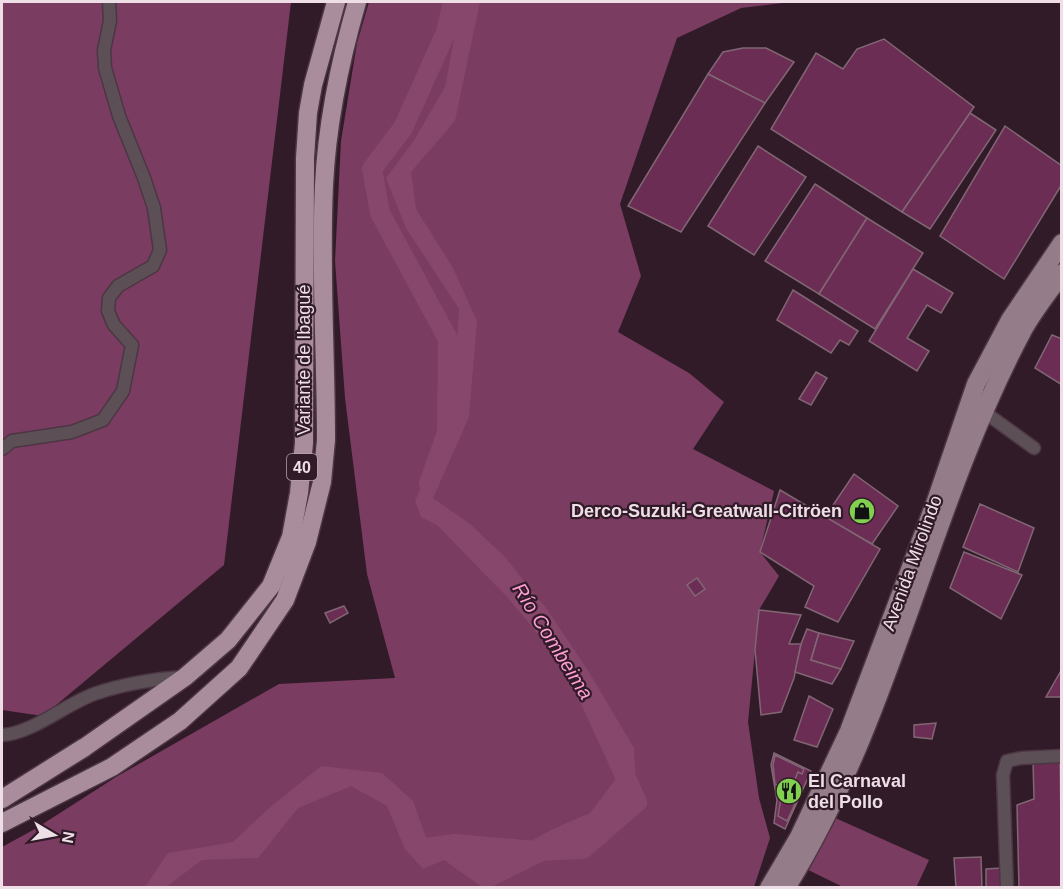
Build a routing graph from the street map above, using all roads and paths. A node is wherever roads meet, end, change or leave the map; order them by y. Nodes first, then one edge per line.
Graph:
1 (109, 2) edge
2 (336, 2) edge
3 (357, 2) edge
4 (1062, 243) edge
5 (1062, 273) edge
6 (983, 411) junction
7 (1034, 448) dead end
8 (2, 449) edge
9 (184, 677) junction
10 (2, 735) edge
11 (1062, 756) edge
12 (2, 800) edge
13 (2, 823) edge
14 (769, 888) edge
15 (786, 888) edge
16 (1007, 888) edge

1 - 8 street
2 - 9 highway, Variante de Ibagué / 40
3 - 13 highway, Variante de Ibagué / 40
4 - 14 main road, Avenida Mirolindo
5 - 6 main road, Avenida Mirolindo
6 - 7 street
6 - 15 main road, Avenida Mirolindo
9 - 10 street
9 - 12 highway, Variante de Ibagué / 40
11 - 16 street

